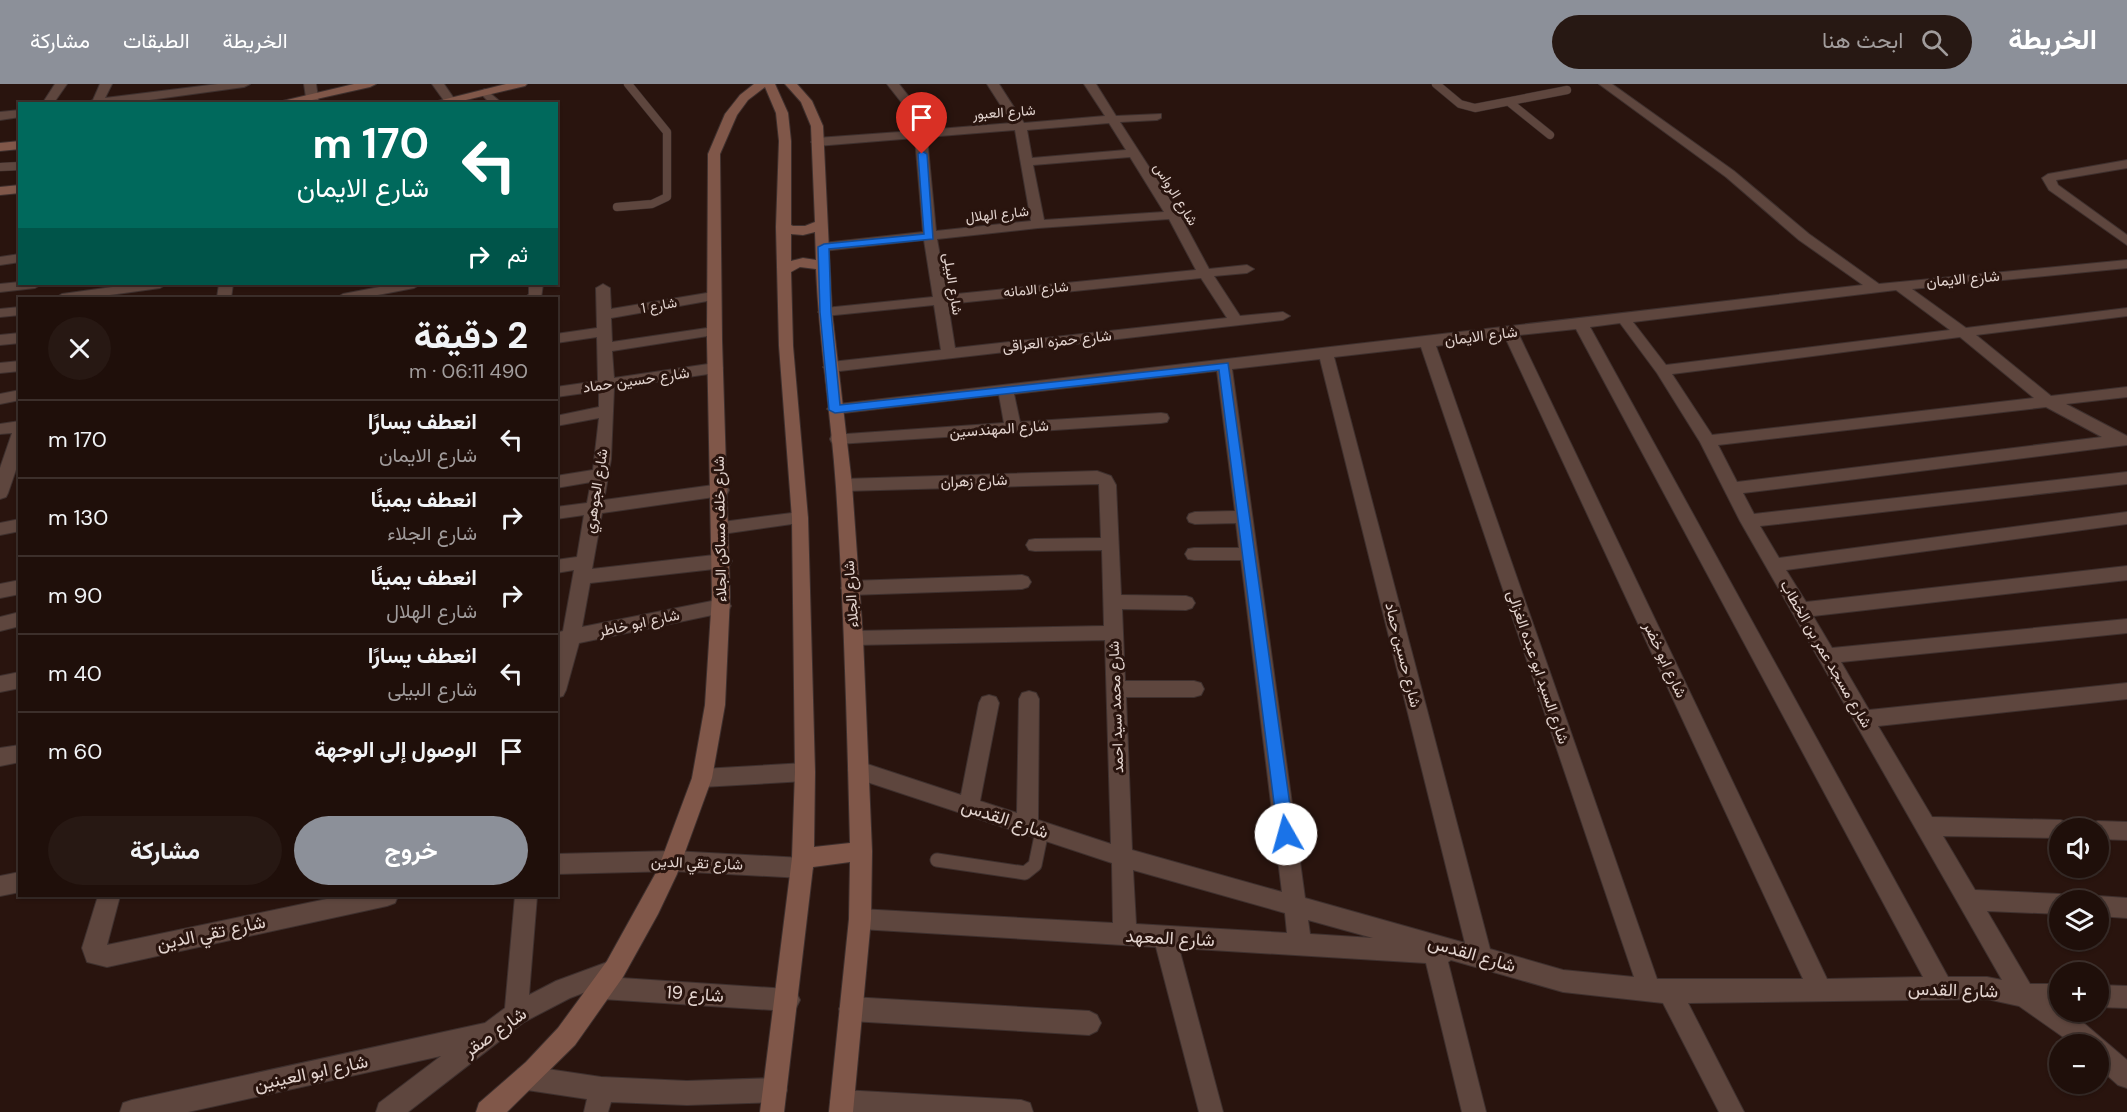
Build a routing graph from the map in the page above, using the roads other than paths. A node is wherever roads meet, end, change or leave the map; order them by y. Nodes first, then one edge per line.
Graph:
1 (61, 84) edge
2 (106, 84) edge
3 (239, 84) edge
4 (370, 84) edge
5 (438, 84) edge
6 (521, 84) edge
7 (628, 84) edge
8 (762, 84) edge
9 (769, 84) edge
10 (791, 84) edge
11 (893, 84) edge
12 (993, 84) edge
13 (1090, 84) edge
14 (1436, 84) edge
15 (1605, 84) edge
16 (350, 86) edge
17 (1567, 90) dead end
18 (485, 92) junction
19 (164, 94) edge
20 (311, 94) edge
21 (449, 100) junction
22 (48, 102) edge
23 (94, 102) edge
24 (101, 102) edge
25 (282, 102) edge
26 (440, 102) edge
27 (496, 102) edge
28 (1509, 102) junction
29 (18, 113) edge
30 (0, 116) edge
31 (1157, 116) dead end
32 (1111, 119) junction
33 (1020, 126) junction
34 (921, 133) junction
35 (1550, 135) dead end
36 (817, 142) junction
37 (18, 146) edge
38 (0, 147) edge
39 (1132, 153) junction
40 (1026, 162) junction
41 (2127, 164) edge
42 (18, 166) edge
43 (0, 167) edge
44 (18, 189) edge
45 (0, 191) edge
46 (617, 207) dead end
47 (1173, 215) junction
48 (822, 223) junction
49 (1038, 224) junction
50 (783, 227) junction
51 (930, 236) junction
52 (2127, 242) edge
53 (824, 247) junction
54 (18, 258) edge
55 (0, 261) edge
56 (2127, 264) edge
57 (824, 267) junction
58 (1247, 269) dead end
59 (784, 270) junction
60 (1205, 273) junction
61 (26, 285) edge
62 (153, 285) edge
63 (409, 285) edge
64 (1898, 285) junction
65 (0, 288) edge
66 (603, 288) dead end
67 (1876, 288) junction
68 (713, 296) junction
69 (69, 297) edge
70 (348, 297) edge
71 (940, 298) junction
72 (18, 311) edge
73 (825, 312) junction
74 (2127, 312) edge
75 (0, 313) edge
76 (1283, 316) dead end
77 (1623, 318) junction
78 (1236, 321) junction
79 (604, 323) junction
80 (1581, 324) junction
81 (714, 331) junction
82 (1510, 332) junction
83 (1964, 333) junction
84 (18, 338) edge
85 (558, 338) edge
86 (0, 340) edge
87 (1427, 342) junction
88 (605, 348) junction
89 (949, 354) junction
90 (1326, 354) junction
91 (18, 366) edge
92 (1224, 366) junction
93 (831, 367) junction
94 (0, 368) edge
95 (715, 368) junction
96 (1662, 370) junction
97 (606, 383) junction
98 (1006, 390) junction
99 (558, 392) edge
100 (2127, 392) edge
101 (18, 395) edge
102 (0, 399) edge
103 (2046, 400) junction
104 (835, 410) junction
105 (607, 411) junction
106 (1161, 418) dead end
107 (558, 421) edge
108 (18, 426) edge
109 (1013, 428) junction
110 (0, 429) edge
111 (18, 437) edge
112 (838, 439) junction
113 (1708, 441) junction
114 (2124, 441) edge
115 (9, 466) edge
116 (600, 475) junction
117 (2127, 478) edge
118 (1104, 480) joint
119 (558, 482) edge
120 (844, 485) junction
121 (1732, 488) junction
122 (721, 490) junction
123 (0, 492) edge
124 (594, 507) junction
125 (558, 513) edge
126 (1244, 517) junction
127 (800, 518) junction
128 (1195, 518) dead end
129 (2127, 518) edge
130 (1749, 521) junction
131 (18, 525) edge
132 (722, 528) junction
133 (0, 529) edge
134 (1110, 544) junction
135 (1035, 545) dead end
136 (1194, 554) dead end
137 (1249, 554) junction
138 (723, 561) junction
139 (1774, 565) junction
140 (558, 567) edge
141 (583, 570) junction
142 (2127, 573) edge
143 (1022, 582) dead end
144 (18, 587) edge
145 (850, 588) junction
146 (0, 591) edge
147 (1112, 602) junction
148 (1186, 603) dead end
149 (722, 606) junction
150 (1801, 610) junction
151 (18, 620) edge
152 (0, 624) edge
153 (2127, 626) edge
154 (1113, 633) junction
155 (854, 638) junction
156 (564, 639) edge
157 (1827, 656) junction
158 (558, 677) edge
159 (18, 680) edge
160 (0, 684) edge
161 (1116, 689) junction
162 (1194, 689) dead end
163 (2127, 691) edge
164 (1029, 699) dead end
165 (989, 704) dead end
166 (1864, 719) junction
167 (18, 753) edge
168 (0, 757) edge
169 (858, 770) junction
170 (805, 772) junction
171 (702, 778) junction
172 (969, 807) junction
173 (1926, 826) junction
174 (1034, 828) junction
175 (2049, 829) edge
176 (2109, 830) edge
177 (2127, 831) edge
178 (861, 851) junction
179 (1122, 857) junction
180 (937, 860) dead end
181 (674, 861) junction
182 (803, 863) junction
183 (558, 864) edge
184 (18, 882) edge
185 (0, 886) edge
186 (109, 897) edge
187 (378, 897) edge
188 (526, 897) edge
189 (1968, 900) junction
190 (313, 904) edge
191 (1295, 904) junction
192 (2049, 904) edge
193 (2109, 907) edge
194 (2127, 908) edge
195 (860, 919) junction
196 (1125, 935) junction
197 (1165, 937) junction
198 (1300, 945) junction
199 (1435, 953) junction
200 (1480, 956) junction
201 (608, 979) junction
202 (1941, 988) junction
203 (1820, 989) junction
204 (1660, 992) junction
205 (2024, 994) junction
206 (2049, 995) edge
207 (2109, 996) edge
208 (2127, 997) edge
209 (788, 1000) junction
210 (851, 1009) junction
211 (516, 1014) junction
212 (1089, 1023) dead end
213 (489, 1034) junction
214 (2079, 1034) edge
215 (2109, 1060) edge
216 (2127, 1076) edge
217 (527, 1078) junction
218 (599, 1100) edge
219 (774, 1101) edge
220 (842, 1107) edge
221 (132, 1112) edge
222 (388, 1112) edge
223 (489, 1112) edge
224 (1021, 1112) edge
225 (1211, 1112) edge
226 (1474, 1112) edge
227 (1732, 1112) edge

1 - 22 street
2 - 23 street
3 - 19 street
4 - 16 street
5 - 21 street
6 - 18 street
7 - 46 lane
8 - 68 street, شارع خلف مساكن الجلاء
9 - 50 street
10 - 36 street, شارع الجلاء
11 - 34 street, شارع البيلى
12 - 33 street
13 - 32 street, شارع الرواس
14 - 28 lane
15 - 67 street
16 - 20 street
17 - 28 lane
18 - 21 street
18 - 27 street
19 - 24 street
20 - 25 street
21 - 26 street
28 - 35 lane
29 - 30 street
31 - 32 street, شارع العبور
32 - 33 street, شارع العبور
32 - 39 street, شارع الرواس
33 - 34 street, شارع العبور
33 - 40 street
34 - 36 street, شارع العبور
34 - 51 street, شارع البيلى
36 - 48 street, شارع الجلاء
37 - 38 street
39 - 40 street
39 - 47 street, شارع الرواس
40 - 49 street
41 - 52 street
42 - 43 lane
44 - 45 street
47 - 49 street, شارع الهلال
47 - 60 street, شارع الرواس
48 - 50 street
48 - 53 street, شارع الجلاء
49 - 51 street, شارع الهلال
50 - 59 street
51 - 53 street, شارع الهلال
51 - 71 street, شارع البيلى
53 - 57 street, شارع الجلاء
54 - 55 street
56 - 64 street, شارع الايمان
57 - 59 street
57 - 73 street, شارع الجلاء
58 - 60 street, شارع الامانه
59 - 127 street
60 - 71 street, شارع الامانه
60 - 78 street, شارع الرواس
61 - 65 street
62 - 69 street
63 - 70 street
64 - 67 street, شارع الايمان
64 - 83 street
66 - 79 street, شارع الجوهري
67 - 77 street, شارع الايمان
68 - 79 street, شارع 1
68 - 81 street, شارع خلف مساكن الجلاء
71 - 73 street, شارع الامانه
71 - 89 street, شارع البيلى
72 - 75 street
73 - 93 street, شارع الجلاء
74 - 83 street
76 - 78 street, شارع حمزه العراقى
77 - 80 street, شارع الايمان
77 - 96 street, شارع مسجد عمر بن الخطاب
78 - 89 street, شارع حمزه العراقى
79 - 85 street, شارع 1
79 - 88 street, شارع الجوهري
80 - 82 street, شارع الايمان
80 - 202 street
81 - 88 street
81 - 95 street, شارع خلف مساكن الجلاء
82 - 87 street, شارع الايمان
82 - 203 street, شارع ابو خضر
83 - 96 street
83 - 103 street
84 - 86 street
87 - 90 street, شارع الايمان
87 - 204 street, شارع السيد ابو عبده الغزالى
88 - 97 street, شارع الجوهري
89 - 93 street, شارع حمزه العراقى
90 - 92 street, شارع الايمان
90 - 200 street, شارع حسين حماد
91 - 94 street
92 - 98 street, شارع الايمان
92 - 126 street
93 - 104 street, شارع الجلاء
95 - 97 street, شارع حسين حماد
95 - 122 street, شارع خلف مساكن الجلاء
96 - 113 street, شارع مسجد عمر بن الخطاب
97 - 99 street, شارع حسين حماد
97 - 105 street, شارع الجوهري
98 - 104 street, شارع الايمان
98 - 109 street
100 - 103 street
101 - 102 street
103 - 113 street
103 - 114 street
104 - 112 street, شارع الجلاء
105 - 107 street
105 - 116 street, شارع الجوهري
106 - 109 street, شارع المهندسين
108 - 110 street
109 - 112 street, شارع المهندسين
111 - 115 street
112 - 120 street, شارع الجلاء
113 - 121 street, شارع مسجد عمر بن الخطاب
114 - 121 street
115 - 123 street
116 - 119 street
116 - 124 street, شارع الجوهري
117 - 130 street
118 - 120 street, شارع زهران
118 - 134 street, شارع محمد سيد احمد
120 - 145 street, شارع الجلاء
121 - 130 street, شارع مسجد عمر بن الخطاب
122 - 124 street
122 - 132 street, شارع خلف مساكن الجلاء
124 - 125 street
124 - 141 street, شارع الجوهري
126 - 128 street
126 - 137 street
127 - 132 street
127 - 170 street
129 - 139 street
130 - 139 street, شارع مسجد عمر بن الخطاب
131 - 133 street
132 - 138 street, شارع خلف مساكن الجلاء
134 - 135 street
134 - 147 street, شارع محمد سيد احمد
136 - 137 street
137 - 191 street
138 - 141 street
138 - 149 street, شارع خلف مساكن الجلاء
139 - 150 street, شارع مسجد عمر بن الخطاب
140 - 141 street
141 - 156 street, شارع الجوهري
142 - 150 street
143 - 145 street
144 - 146 street
145 - 155 street, شارع الجلاء
147 - 148 street
147 - 154 street, شارع محمد سيد احمد
149 - 156 street, شارع ابو خاطر
149 - 171 street, شارع خلف مساكن الجلاء
150 - 157 street, شارع مسجد عمر بن الخطاب
151 - 152 street
153 - 157 street
154 - 155 street
154 - 161 street, شارع محمد سيد احمد
155 - 169 street, شارع الجلاء
156 - 158 street, شارع الجوهري
157 - 166 street, شارع مسجد عمر بن الخطاب
159 - 160 street
161 - 162 street
161 - 179 street, شارع محمد سيد احمد
163 - 166 street
164 - 174 street
165 - 172 street
166 - 173 street, شارع مسجد عمر بن الخطاب
167 - 168 street
169 - 172 street, شارع القدس
169 - 178 street, شارع الجلاء
170 - 171 street
170 - 182 street
171 - 181 street, شارع خلف مساكن الجلاء
172 - 174 street, شارع القدس
173 - 175 street
173 - 189 street, شارع مسجد عمر بن الخطاب
174 - 179 street, شارع القدس
174 - 180 lane
176 - 177 street
178 - 182 street
178 - 195 street, شارع الجلاء
179 - 191 street, شارع القدس
179 - 196 street, شارع محمد سيد احمد
181 - 182 street, شارع تقي الدين
181 - 183 street, شارع تقي الدين
181 - 201 street, شارع خلف مساكن الجلاء
182 - 209 street
184 - 185 street
186 - 190 street, شارع تقي الدين
187 - 190 street, شارع تقي الدين
188 - 211 street
189 - 192 street
189 - 205 street, شارع مسجد عمر بن الخطاب
191 - 198 street
191 - 200 street, شارع القدس
193 - 194 street
195 - 196 street, شارع المعهد
195 - 210 street, شارع الجلاء
196 - 197 street, شارع المعهد
197 - 198 street, شارع المعهد
197 - 225 street
198 - 199 street, شارع المعهد
199 - 200 street, شارع المعهد
199 - 226 street
200 - 204 street, شارع القدس
201 - 209 street, شارع 19
201 - 211 street, شارع صقر
201 - 217 street, شارع خلف مساكن الجلاء
202 - 203 street, شارع القدس
202 - 205 street, شارع القدس
203 - 204 street, شارع القدس
204 - 227 street, شارع السيد ابو عبده الغزالى
205 - 206 street
205 - 214 street, شارع القدس
207 - 208 street
209 - 219 street
210 - 212 street
210 - 220 street, شارع الجلاء
211 - 213 street, شارع صقر
213 - 221 street, شارع ابو العينين
213 - 222 street, شارع صقر
215 - 216 street
217 - 218 street
217 - 223 street, شارع خلف مساكن الجلاء
218 - 219 street
220 - 224 street

